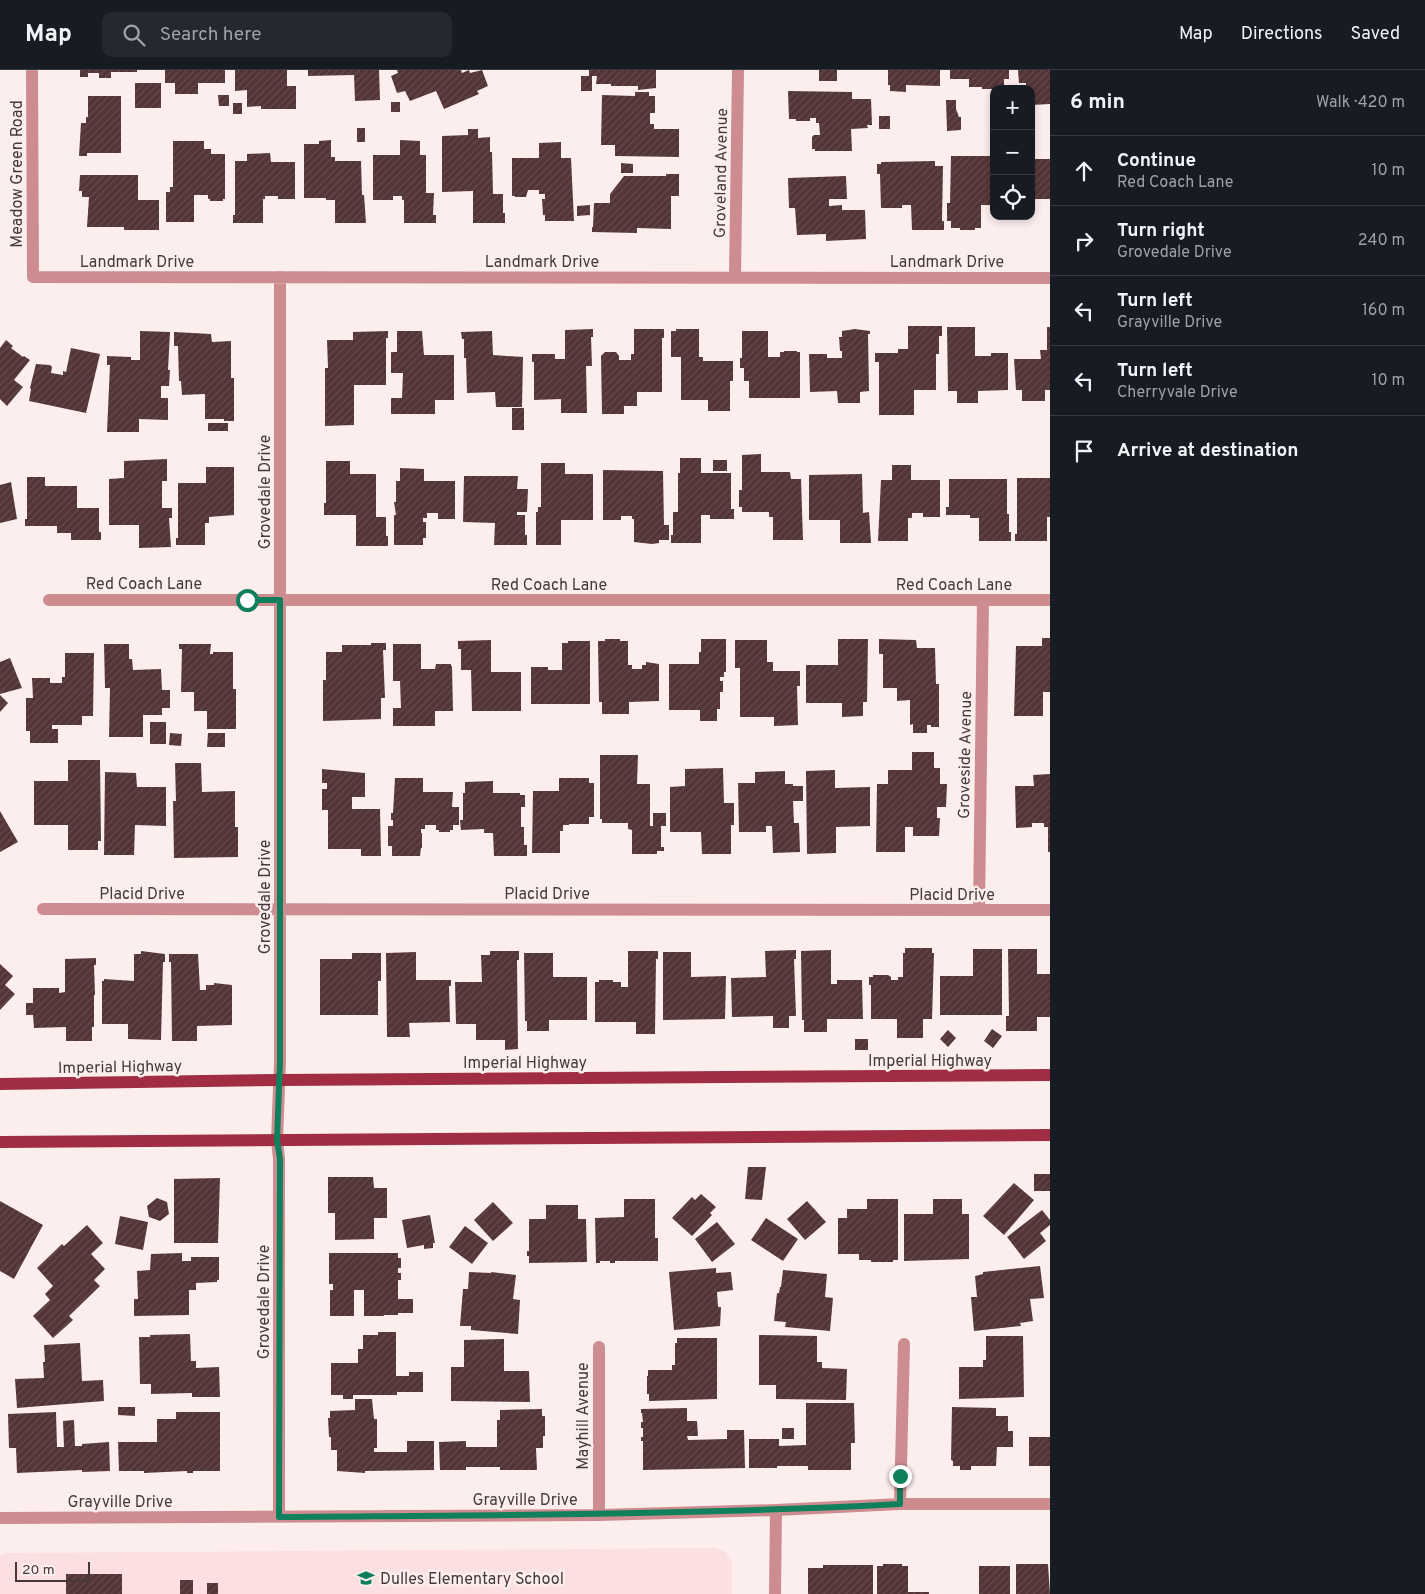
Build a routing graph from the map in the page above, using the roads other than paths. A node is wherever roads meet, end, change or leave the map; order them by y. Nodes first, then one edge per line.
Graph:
1 (32, 70) edge
2 (738, 70) edge
3 (33, 277) joint
4 (280, 277) junction
5 (735, 277) junction
6 (1050, 278) edge
7 (49, 600) dead end
8 (280, 600) junction
9 (983, 600) junction
10 (1050, 600) edge
11 (43, 909) dead end
12 (280, 909) junction
13 (979, 910) junction
14 (1050, 910) edge
15 (1050, 1075) edge
16 (280, 1080) junction
17 (0, 1084) edge
18 (1050, 1135) edge
19 (277, 1140) junction
20 (0, 1142) edge
21 (904, 1344) dead end
22 (599, 1347) dead end
23 (900, 1504) junction
24 (1050, 1504) edge
25 (776, 1510) junction
26 (599, 1514) junction
27 (279, 1517) junction
28 (0, 1518) edge
29 (775, 1594) edge

1 - 3 street, Meadow Green Road
2 - 5 street, Groveland Avenue
3 - 4 street, Landmark Drive
4 - 5 street, Landmark Drive
4 - 8 street, Grovedale Drive
5 - 6 street, Landmark Drive
7 - 8 street, Red Coach Lane
8 - 9 street, Red Coach Lane
8 - 12 street, Grovedale Drive
9 - 10 street, Red Coach Lane
9 - 13 street, Groveside Avenue
11 - 12 street, Placid Drive
12 - 13 street, Placid Drive
12 - 16 street, Grovedale Drive
13 - 14 street, Placid Drive
15 - 16 main road, Imperial Highway
16 - 17 main road, Imperial Highway
16 - 19 street, Grovedale Drive
18 - 19 main road
19 - 20 main road
19 - 27 street, Grovedale Drive
21 - 23 street
22 - 26 street, Mayhill Avenue
23 - 24 street, Grayville Drive
23 - 25 street, Grayville Drive
25 - 26 street, Grayville Drive
25 - 29 street
26 - 27 street, Grayville Drive
27 - 28 street, Grayville Drive

